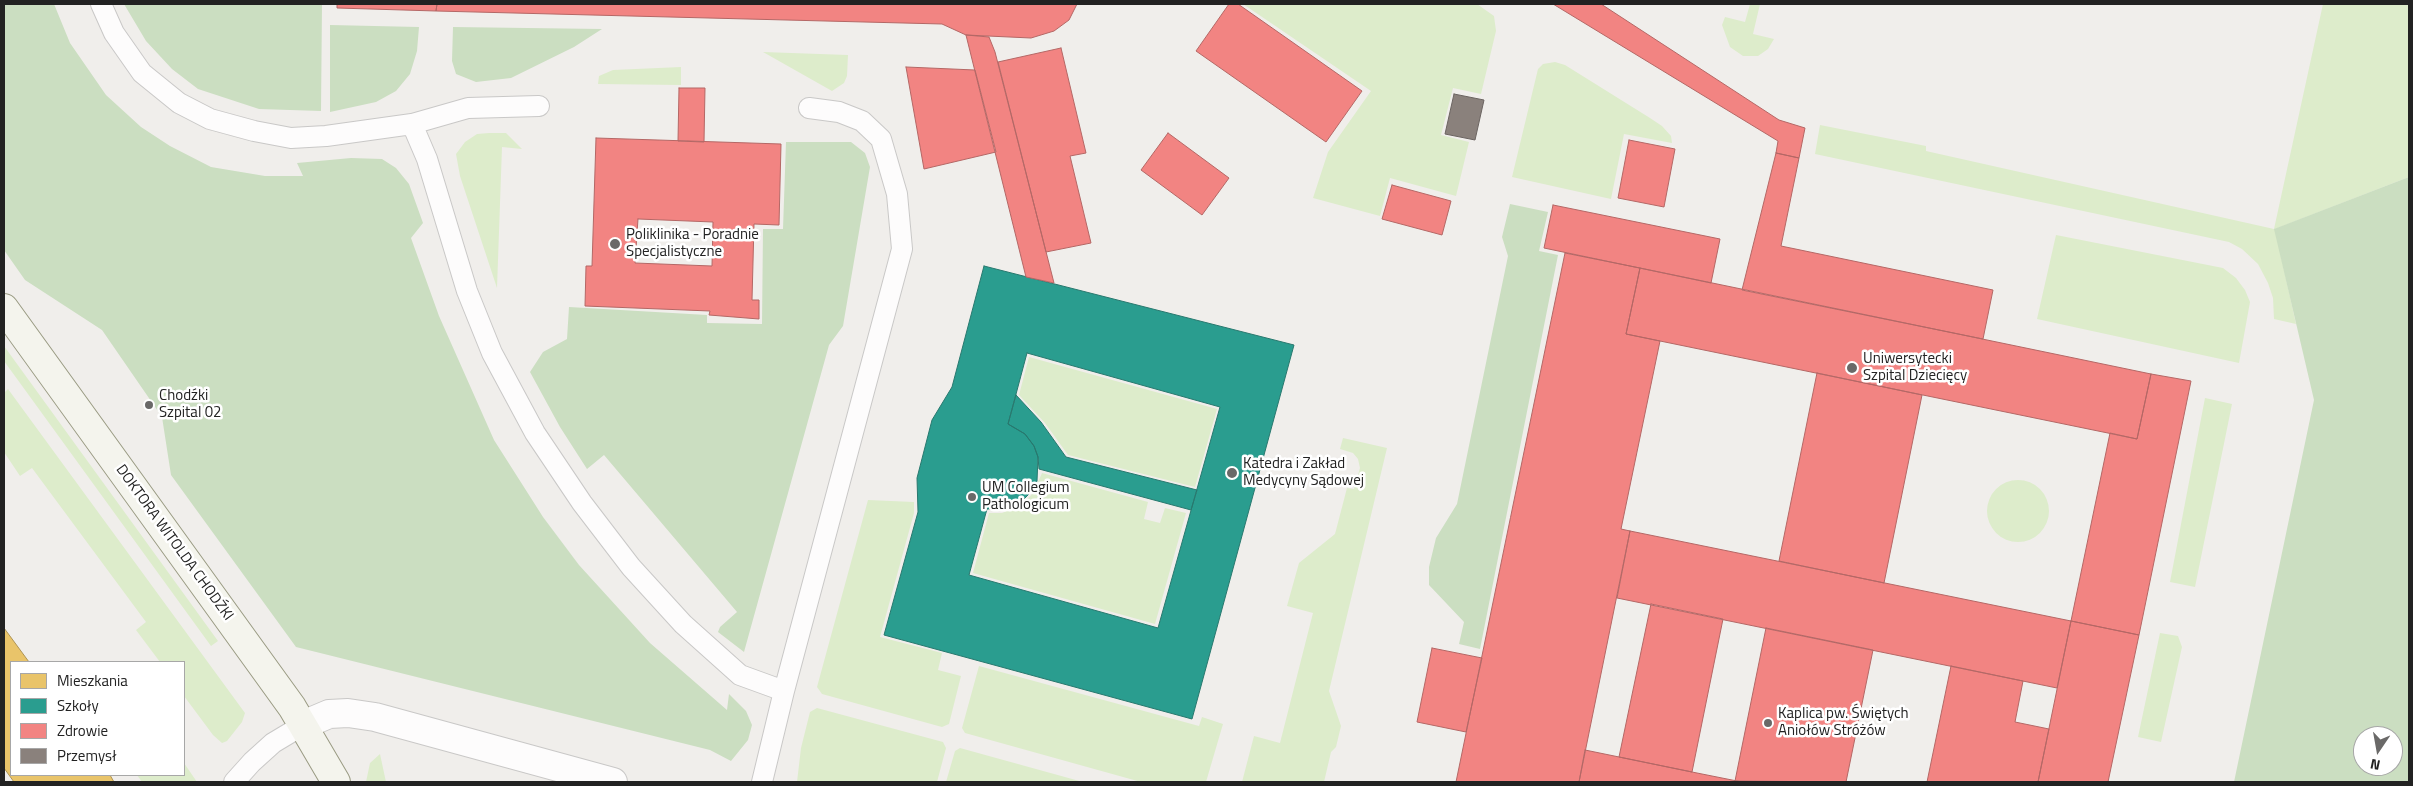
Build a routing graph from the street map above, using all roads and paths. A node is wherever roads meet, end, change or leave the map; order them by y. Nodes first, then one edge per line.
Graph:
1 (101, 4) edge
2 (539, 106) dead end
3 (809, 108) dead end
4 (412, 124) junction
5 (4, 308) edge
6 (784, 691) junction
7 (304, 725) junction
8 (234, 782) edge
9 (336, 782) edge
10 (613, 782) edge
11 (762, 782) edge

1 - 4 lane
2 - 4 lane
3 - 6 lane
4 - 6 lane
5 - 7 street, DOKTORA WITOLDA CHODŹKI
6 - 11 lane
7 - 8 lane
7 - 9 street, DOKTORA WITOLDA CHODŹKI
7 - 10 street

